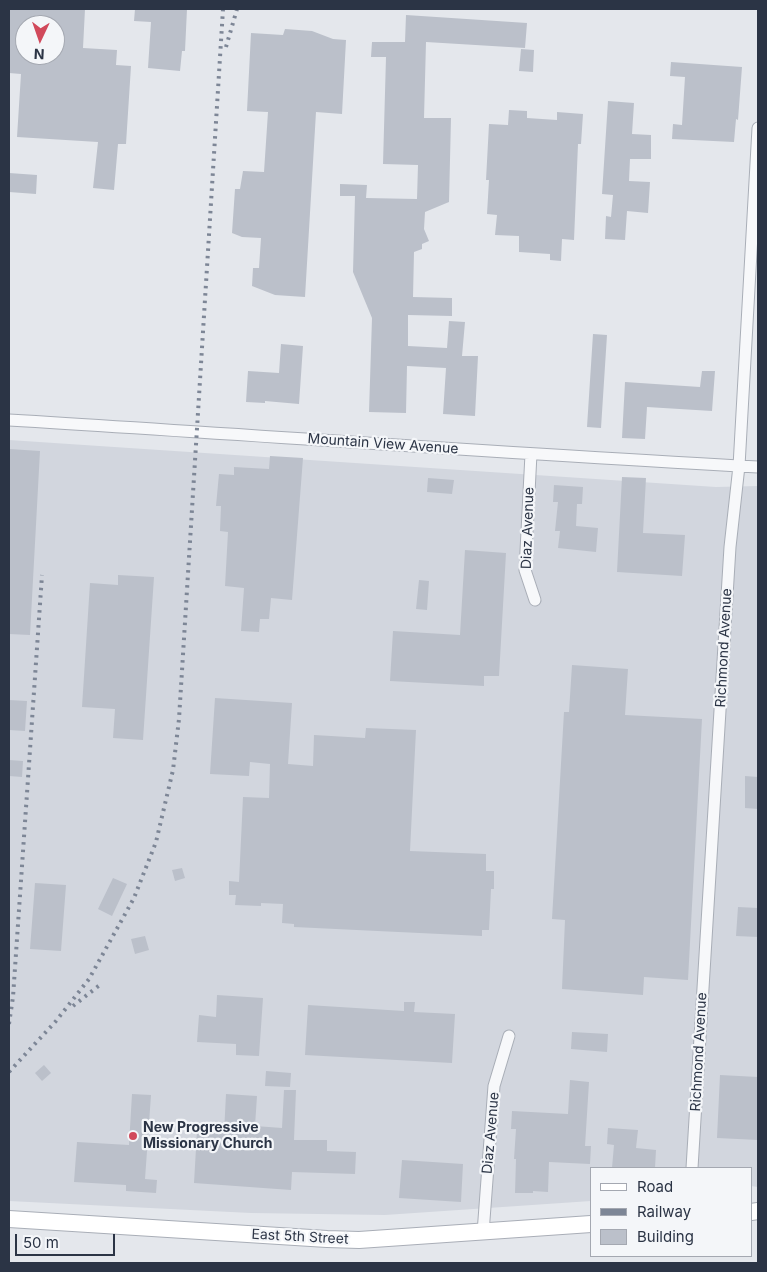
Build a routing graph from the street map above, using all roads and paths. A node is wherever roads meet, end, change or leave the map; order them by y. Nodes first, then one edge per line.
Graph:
1 (758, 128) edge
2 (9, 420) edge
3 (531, 454) junction
4 (738, 466) junction
5 (758, 467) edge
6 (535, 600) dead end
7 (509, 1036) dead end
8 (692, 1167) edge
9 (9, 1219) edge
10 (590, 1224) edge
11 (483, 1232) junction

1 - 4 street, Richmond Avenue
2 - 3 street, Mountain View Avenue
3 - 4 street, Mountain View Avenue
3 - 6 street, Diaz Avenue
4 - 5 street, Mountain View Avenue
4 - 8 street, Richmond Avenue
7 - 11 street, Diaz Avenue
9 - 11 main road, East 5th Street
10 - 11 main road, East 5th Street

